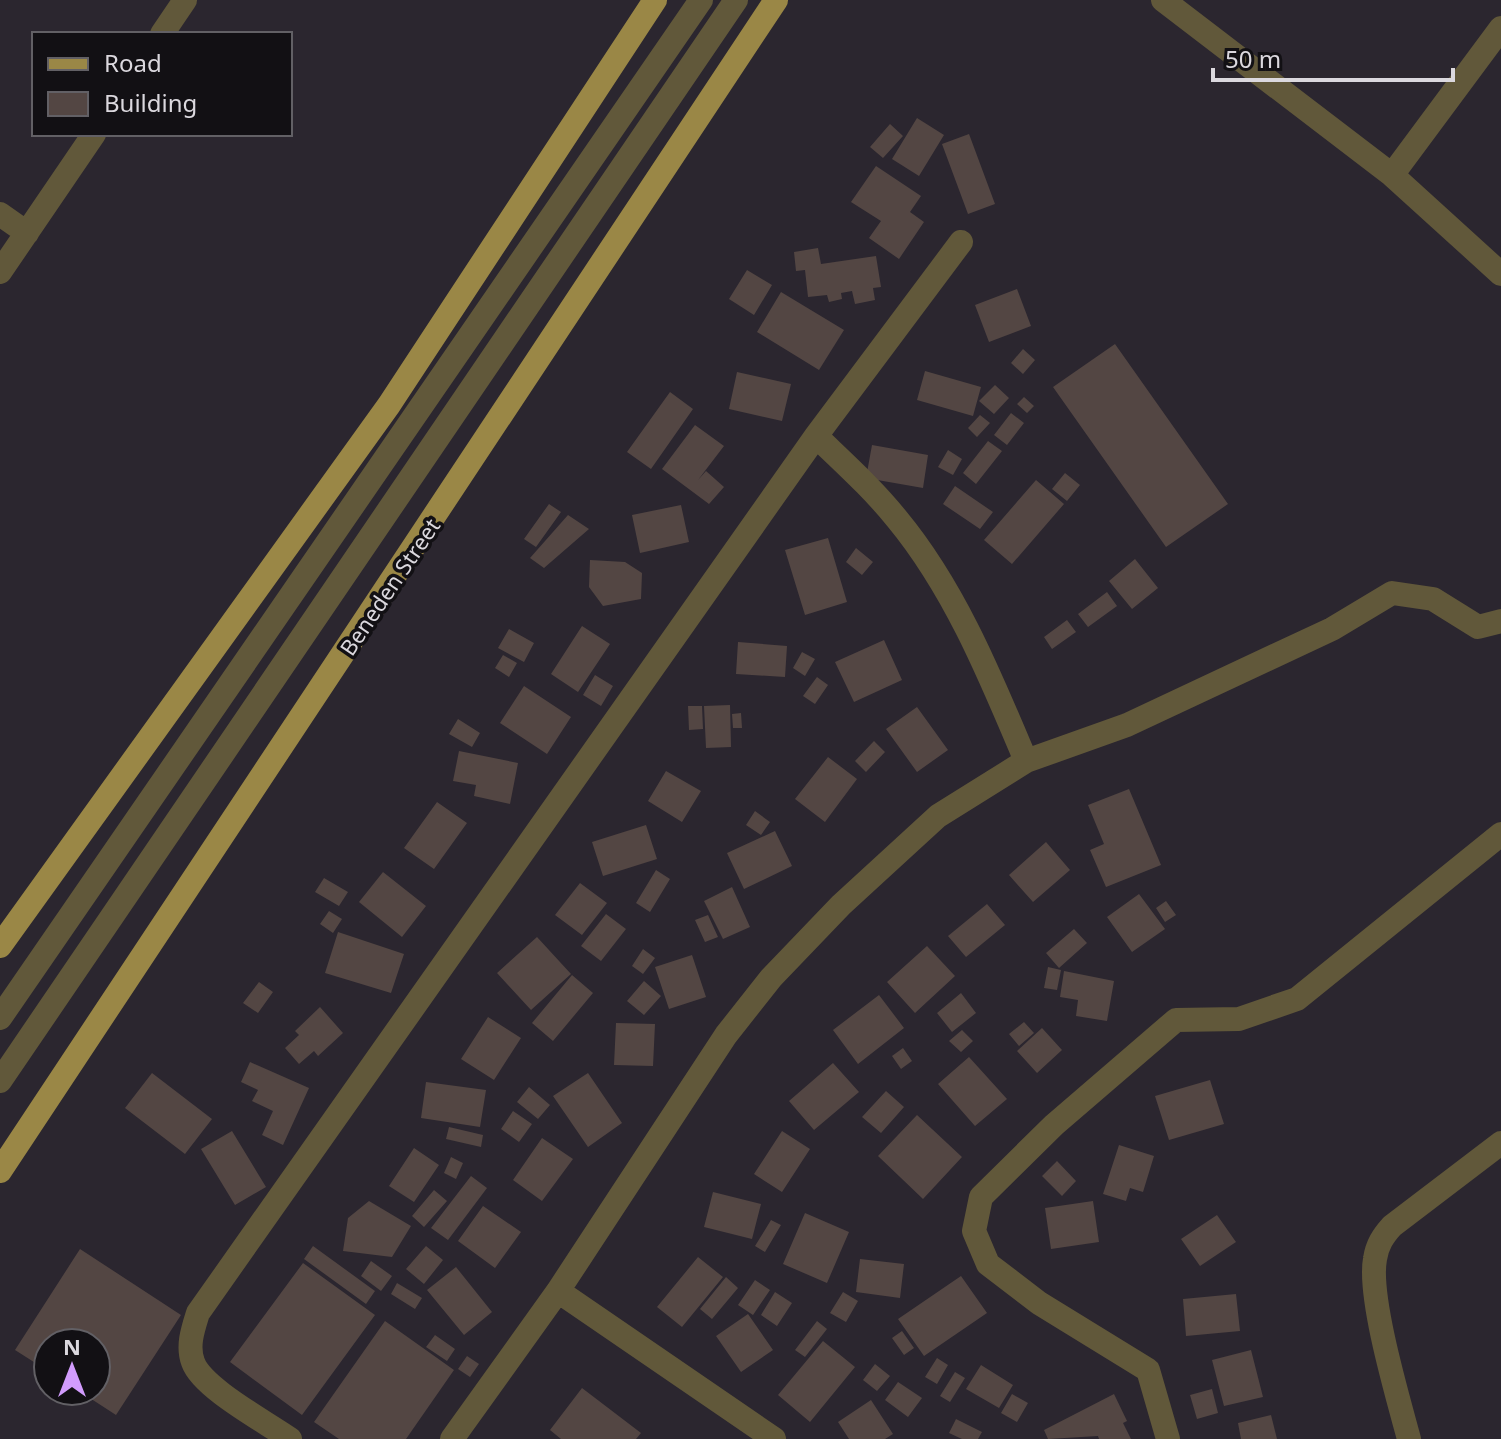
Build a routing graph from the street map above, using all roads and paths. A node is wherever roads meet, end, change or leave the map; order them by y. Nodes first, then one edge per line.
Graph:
1 (185, 0) edge
2 (655, 0) edge
3 (701, 0) edge
4 (736, 0) edge
5 (776, 0) edge
6 (1163, 0) edge
7 (1501, 28) edge
8 (163, 32) edge
9 (93, 136) edge
10 (1392, 175) junction
11 (0, 214) edge
12 (27, 233) junction
13 (961, 242) dead end
14 (0, 272) edge
15 (1501, 274) edge
16 (816, 436) junction
17 (1501, 621) edge
18 (1026, 761) junction
19 (1501, 834) edge
20 (0, 946) edge
21 (0, 1018) edge
22 (0, 1081) edge
23 (1501, 1143) edge
24 (0, 1171) edge
25 (558, 1291) junction
26 (290, 1439) edge
27 (452, 1439) edge
28 (774, 1439) edge
29 (1168, 1439) edge
30 (1409, 1439) edge

1 - 8 street
2 - 20 main road
3 - 21 street
4 - 22 street
5 - 24 main road, Beneden Street
6 - 10 street
7 - 10 street
9 - 12 street
10 - 15 street
11 - 12 street
12 - 14 street
13 - 16 street
16 - 18 street
16 - 26 street
17 - 18 street
18 - 25 street
19 - 29 street
23 - 30 street
25 - 27 street
25 - 28 street

